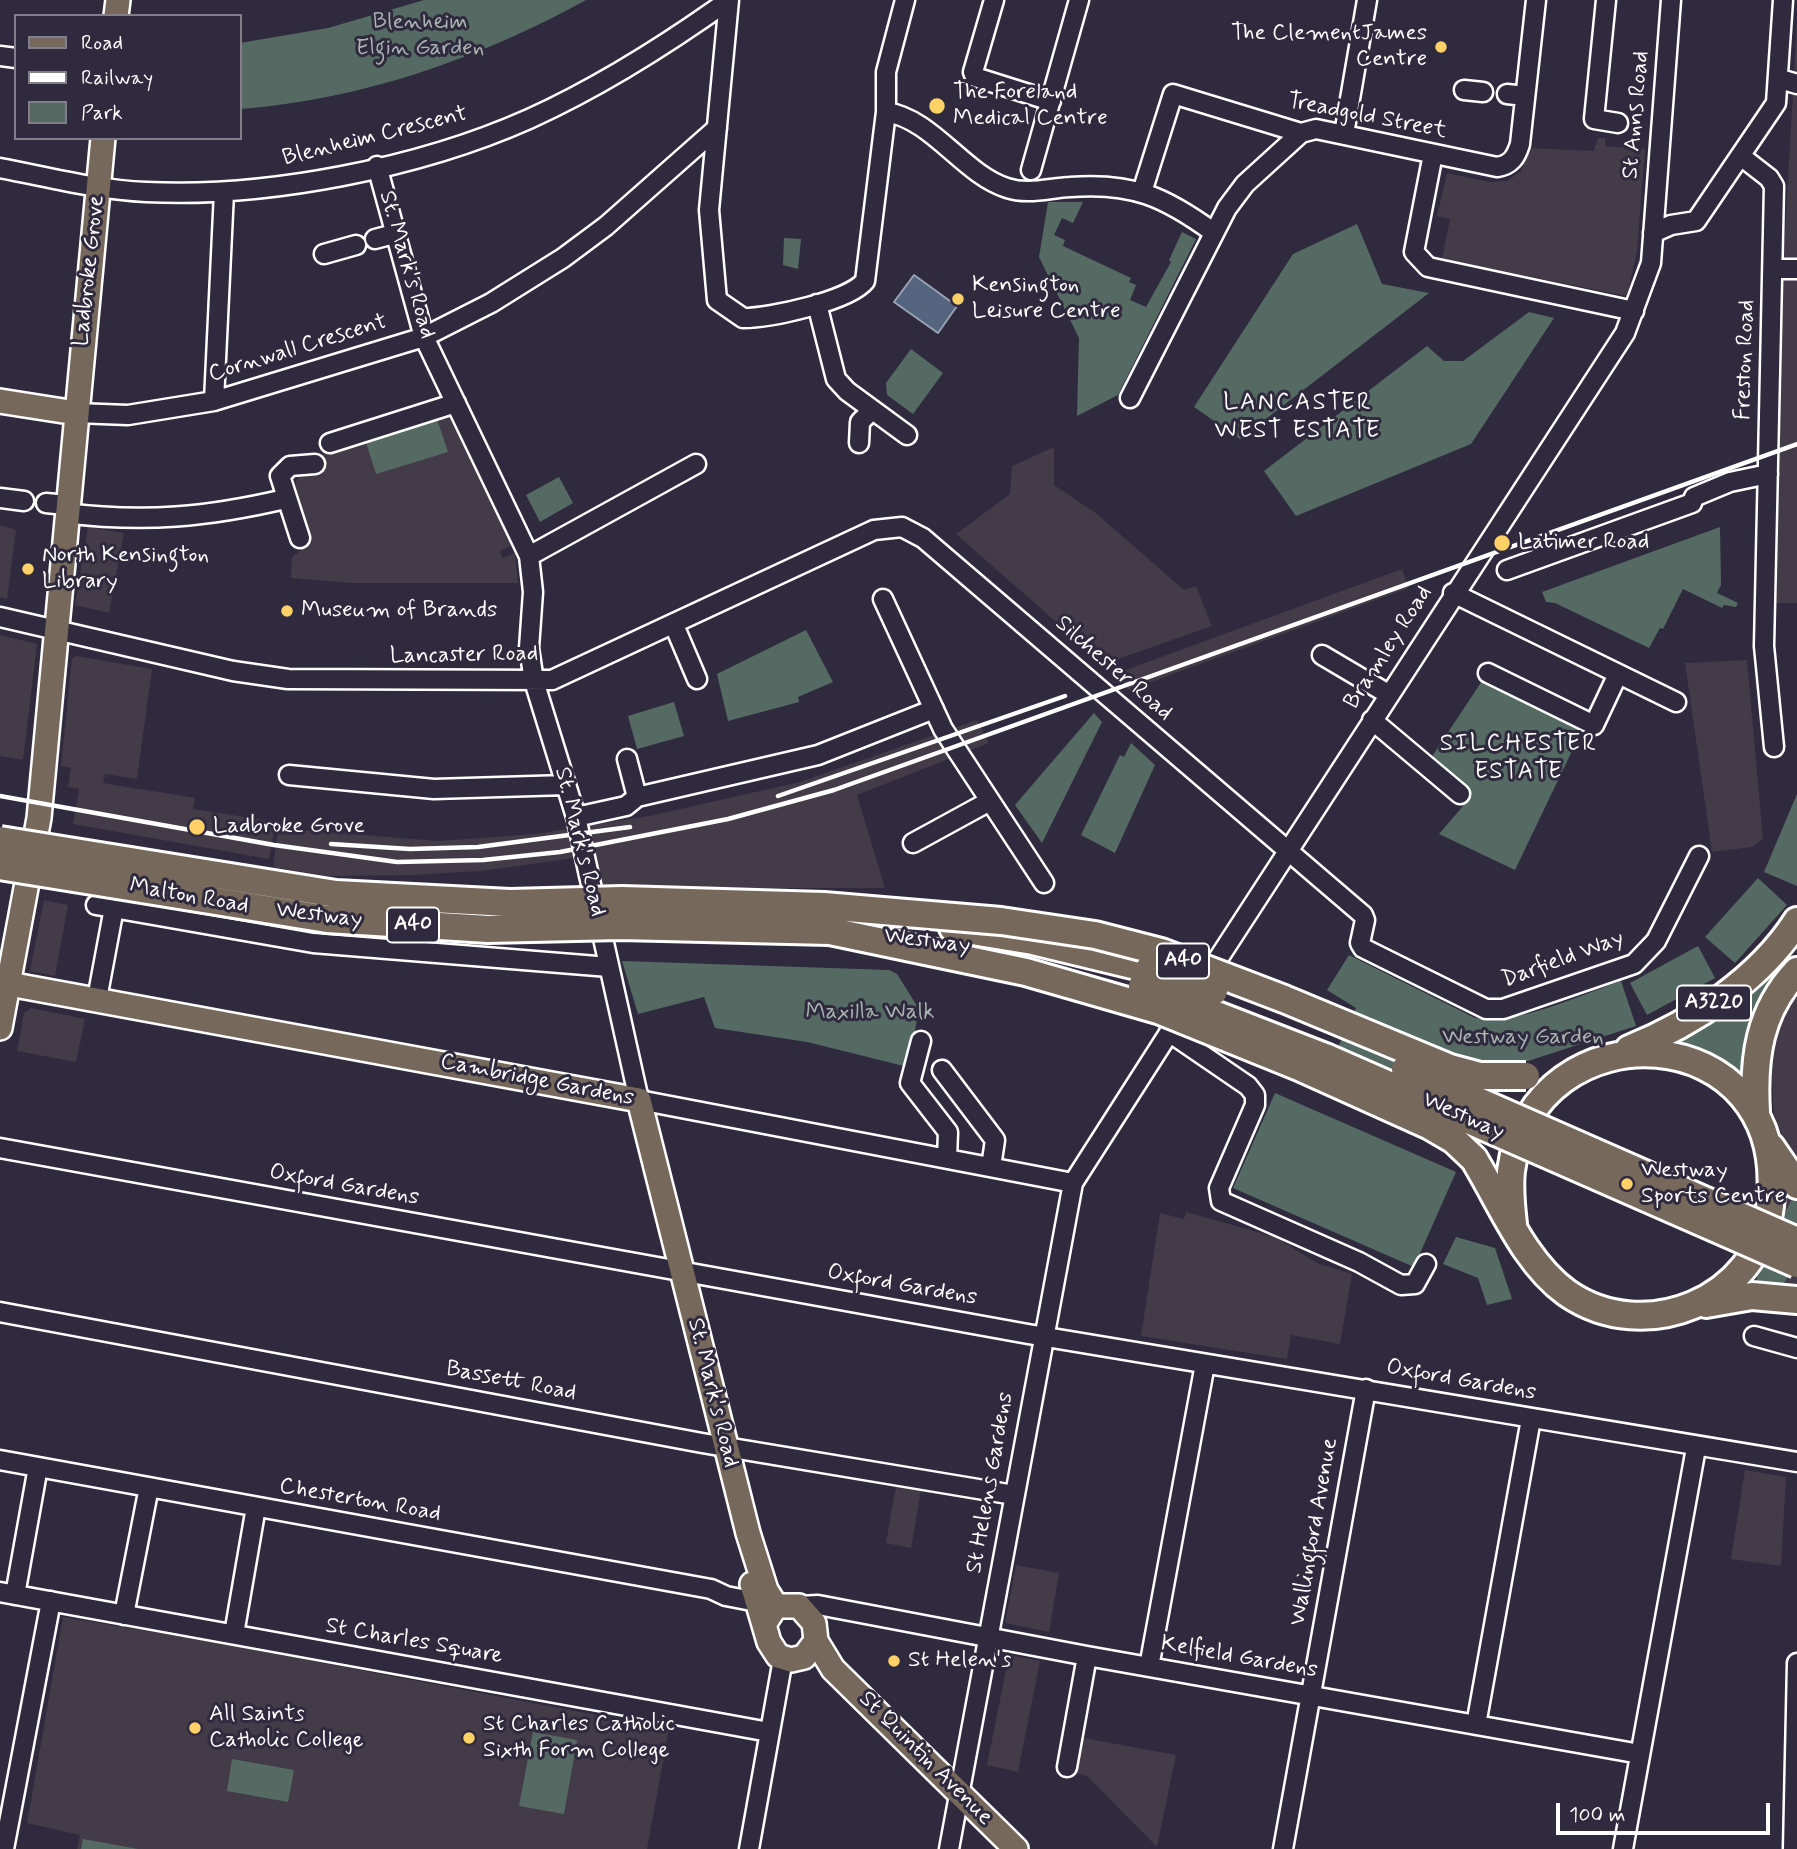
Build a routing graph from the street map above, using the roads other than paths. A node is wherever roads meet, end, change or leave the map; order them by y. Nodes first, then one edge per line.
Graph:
1 (729, 0) edge
2 (905, 0) edge
3 (994, 0) edge
4 (1079, 0) edge
5 (1367, 0) edge
6 (1536, 0) edge
7 (1606, 0) edge
8 (1671, 0) edge
9 (1783, 0) edge
10 (1788, 81) edge
11 (1464, 90) dead end
12 (1483, 92) dead end
13 (1051, 101) junction
14 (886, 112) junction
15 (1618, 123) dead end
16 (717, 128) junction
17 (1301, 133) junction
18 (1343, 134) junction
19 (103, 140) edge
20 (1433, 154) junction
21 (1742, 157) junction
22 (377, 166) junction
23 (1038, 167) dead end
24 (0, 168) edge
25 (98, 186) junction
26 (224, 192) junction
27 (1142, 192) junction
28 (1213, 232) junction
29 (1653, 233) junction
30 (394, 234) junction
31 (375, 239) dead end
32 (356, 245) dead end
33 (324, 254) dead end
34 (1774, 269) junction
35 (1797, 270) edge
36 (817, 304) junction
37 (1634, 311) junction
38 (424, 337) junction
39 (1130, 398) dead end
40 (0, 401) edge
41 (214, 401) junction
42 (456, 403) junction
43 (872, 410) junction
44 (76, 413) junction
45 (907, 435) dead end
46 (330, 443) dead end
47 (859, 443) dead end
48 (315, 464) dead end
49 (696, 464) dead end
50 (1768, 474) junction
51 (0, 498) edge
52 (285, 499) junction
53 (24, 501) dead end
54 (59, 507) junction
55 (902, 527) joint
56 (300, 538) dead end
57 (529, 556) junction
58 (1507, 570) dead end
59 (1453, 593) junction
60 (883, 599) dead end
61 (0, 617) edge
62 (674, 625) junction
63 (55, 630) junction
64 (1322, 655) dead end
65 (1488, 673) dead end
66 (1618, 674) junction
67 (697, 679) dead end
68 (534, 681) junction
69 (1388, 694) junction
70 (1676, 702) dead end
71 (934, 709) junction
72 (1372, 720) junction
73 (1774, 747) dead end
74 (627, 759) dead end
75 (289, 775) dead end
76 (566, 785) junction
77 (1460, 794) dead end
78 (637, 797) junction
79 (988, 802) junction
80 (576, 817) junction
81 (0, 840) edge
82 (913, 843) dead end
83 (1287, 852) junction
84 (1699, 856) dead end
85 (0, 866) edge
86 (1044, 883) dead end
87 (827, 919) junction
88 (1797, 921) edge
89 (609, 967) junction
90 (1797, 971) edge
91 (4, 983) edge
92 (97, 999) junction
93 (0, 1028) edge
94 (1169, 1032) junction
95 (921, 1041) dead end
96 (1601, 1060) junction
97 (942, 1070) dead end
98 (639, 1100) junction
99 (1756, 1111) junction
100 (1768, 1143) junction
101 (0, 1148) edge
102 (947, 1159) junction
103 (991, 1167) junction
104 (1073, 1183) junction
105 (1797, 1185) edge
106 (1513, 1224) junction
107 (1797, 1241) edge
108 (1797, 1264) edge
109 (1426, 1265) dead end
110 (682, 1272) junction
111 (1791, 1302) edge
112 (1688, 1309) junction
113 (0, 1312) edge
114 (1043, 1336) junction
115 (1754, 1336) dead end
116 (1797, 1348) edge
117 (1205, 1364) junction
118 (1366, 1390) junction
119 (1531, 1419) junction
120 (724, 1447) junction
121 (1696, 1448) junction
122 (0, 1460) edge
123 (1797, 1462) edge
124 (38, 1467) junction
125 (149, 1487) junction
126 (1014, 1495) junction
127 (256, 1507) junction
128 (748, 1534) junction
129 (751, 1580) junction
130 (711, 1589) junction
131 (7, 1593) edge
132 (51, 1601) junction
133 (124, 1615) junction
134 (794, 1625) junction
135 (234, 1634) junction
136 (987, 1636) junction
137 (1087, 1656) junction
138 (1797, 1663) edge
139 (1149, 1667) junction
140 (1310, 1696) junction
141 (1476, 1725) junction
142 (769, 1731) junction
143 (1640, 1754) junction
144 (1067, 1767) dead end
145 (958, 1792) junction
146 (4, 1841) edge
147 (749, 1849) edge
148 (949, 1849) edge
149 (1016, 1849) edge
150 (1283, 1849) edge
151 (1623, 1849) edge
152 (1793, 1849) edge

1 - 16 street
1 - 22 street, Blenheim Crescent
2 - 14 street
3 - 13 street
4 - 13 street
5 - 18 street
6 - 20 street, Treadgold Street
7 - 15 street
8 - 29 street, St Anns Road
9 - 10 street
10 - 21 street
11 - 12 street
13 - 23 street
14 - 27 street
14 - 36 street
16 - 36 street
16 - 38 street, Cornwall Crescent
17 - 18 street, Treadgold Street
17 - 27 street, Treadgold Street
17 - 28 street
18 - 20 street, Treadgold Street
19 - 25 main road, Ladbroke Grove
20 - 37 street
21 - 29 street
21 - 34 street, Freston Road
22 - 26 street, Blenheim Crescent
22 - 30 street, St. Mark's Road
24 - 25 street, Blenheim Crescent
25 - 26 street, Blenheim Crescent
25 - 44 main road, Ladbroke Grove
26 - 41 street
27 - 28 street
28 - 39 street
29 - 37 street, Bramley Road
30 - 31 street
30 - 38 street, St. Mark's Road
32 - 33 street
34 - 35 street
34 - 50 street, Freston Road
36 - 43 street
37 - 59 street, Bramley Road
38 - 41 street, Cornwall Crescent
38 - 42 street, St. Mark's Road
40 - 44 main road
41 - 44 street, Cornwall Crescent
42 - 46 street
42 - 57 street, St. Mark's Road
43 - 45 street
43 - 47 street
44 - 54 main road, Ladbroke Grove
48 - 52 street
49 - 57 street
50 - 58 street
50 - 73 street, Freston Road
51 - 53 street
52 - 54 street
52 - 56 street
54 - 63 main road, Ladbroke Grove
55 - 62 street, Lancaster Road
55 - 83 street, Silchester Road
57 - 68 street, St. Mark's Road
59 - 66 street
59 - 69 street, Bramley Road
60 - 71 street
61 - 63 street, Lancaster Road
62 - 67 street
62 - 68 street, Lancaster Road
63 - 68 street, Lancaster Road
63 - 91 main road, Ladbroke Grove
64 - 69 street
65 - 66 street
66 - 70 street
68 - 76 street, St. Mark's Road
69 - 72 street, Bramley Road
71 - 78 street
71 - 79 street
72 - 77 street
72 - 83 street, Bramley Road
74 - 78 street
75 - 76 street
76 - 80 street, St. Mark's Road
78 - 80 street
79 - 82 street
79 - 86 street
80 - 89 street, St. Mark's Road
81 - 87 highway, Westway / A40, bridge
83 - 84 street, Darfield Way
83 - 94 street, Bramley Road
85 - 87 highway, Westway / A40, bridge
87 - 96 highway, A40, bridge
87 - 106 highway, A40, bridge
87 - 107 highway, Westway / A40, bridge
87 - 108 highway, Westway / A40, bridge
88 - 96 highway, A3220
89 - 92 street, Malton Road
89 - 98 street, St. Mark's Road
90 - 99 highway, A3220
91 - 92 main road, Cambridge Gardens
91 - 93 main road, Ladbroke Grove
92 - 98 main road, Cambridge Gardens
94 - 104 street, Bramley Road
94 - 109 street
95 - 102 street
96 - 99 highway, A3220
96 - 106 highway, A3220, bridge
97 - 103 street
98 - 102 street, Cambridge Gardens
98 - 110 main road, St. Mark's Road
99 - 100 highway, A3220
100 - 105 highway
100 - 112 highway, A3220, bridge
101 - 110 street, Oxford Gardens
102 - 103 street, Cambridge Gardens
103 - 104 street, Cambridge Gardens
104 - 114 street, St Helens Gardens
106 - 112 highway, A3220
110 - 114 street, Oxford Gardens
110 - 120 main road, St. Mark's Road
111 - 112 highway
113 - 120 street, Bassett Road
114 - 117 street, Oxford Gardens
114 - 126 street, St Helens Gardens
115 - 116 street
117 - 118 street, Oxford Gardens
117 - 139 street
118 - 119 street, Oxford Gardens
118 - 140 street, Wallingford Avenue
119 - 121 street, Oxford Gardens
119 - 141 street
120 - 126 street, Bassett Road
120 - 128 main road, St. Mark's Road
121 - 123 street, Oxford Gardens
121 - 143 street
122 - 124 street, Chesterton Road
124 - 125 street, Chesterton Road
124 - 131 street
125 - 127 street, Chesterton Road
125 - 133 street
126 - 136 street, St Helens Gardens
127 - 130 street, Chesterton Road
127 - 135 street
128 - 129 main road, St. Mark's Road
128 - 134 main road, St. Mark's Road
129 - 130 street, Chesterton Road
129 - 134 main road, St. Mark's Road
130 - 134 street, Chesterton Road
131 - 132 street, St Charles Square
132 - 133 street, St Charles Square
132 - 146 street
133 - 135 street, St Charles Square
134 - 136 street, Kelfield Gardens
134 - 142 street
134 - 145 main road, St Quintin Avenue
135 - 142 street, St Charles Square
136 - 137 street, Kelfield Gardens
136 - 145 street, St Helens Gardens
137 - 139 street, Kelfield Gardens
137 - 144 street
138 - 152 street
139 - 140 street, Kelfield Gardens
140 - 141 street, Kelfield Gardens
140 - 150 street, Wallingford Avenue
141 - 143 street, Kelfield Gardens
142 - 147 street
143 - 151 street
145 - 148 street, St Helens Gardens
145 - 149 main road, St Quintin Avenue

